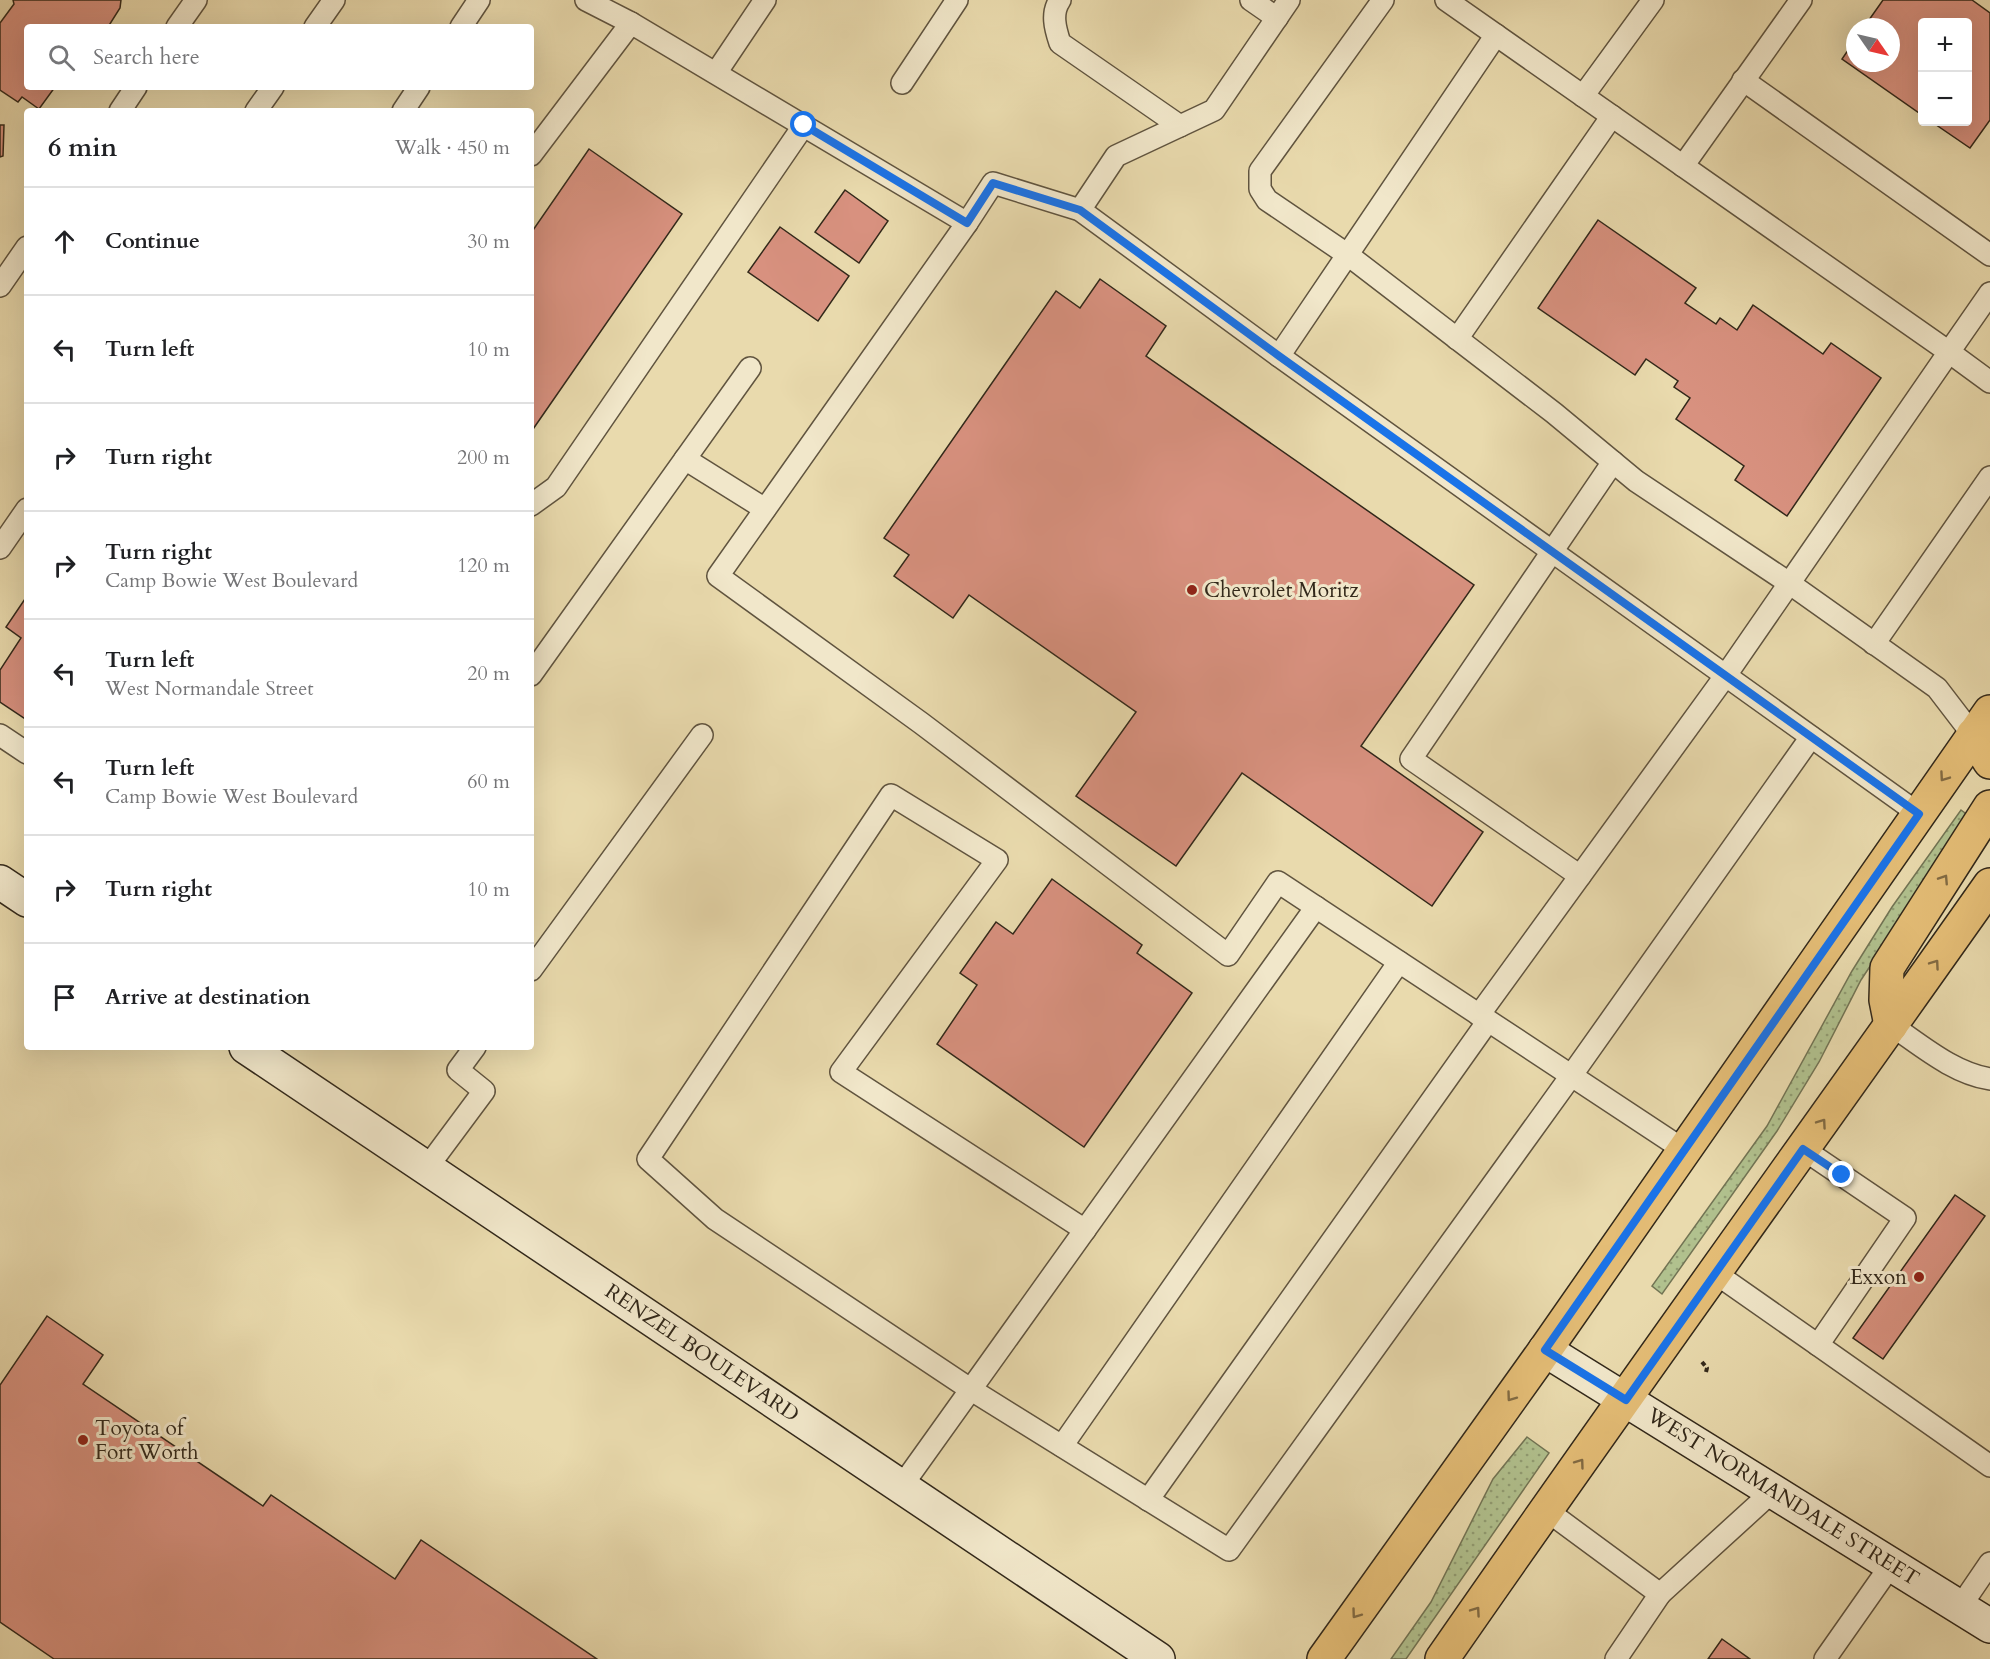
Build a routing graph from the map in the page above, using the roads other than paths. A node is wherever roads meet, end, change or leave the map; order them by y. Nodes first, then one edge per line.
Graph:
1 (196, 0) edge
2 (334, 0) edge
3 (479, 0) edge
4 (586, 0) edge
5 (765, 0) edge
6 (957, 0) edge
7 (1060, 0) edge
8 (1251, 0) edge
9 (1289, 0) edge
10 (1383, 0) edge
11 (1446, 0) edge
12 (1653, 0) edge
13 (1801, 0) edge
14 (1277, 18) junction
15 (631, 23) junction
16 (179, 24) edge
17 (317, 24) edge
18 (463, 24) edge
19 (1496, 35) junction
20 (716, 73) junction
21 (1743, 80) junction
22 (902, 83) dead end
23 (134, 90) edge
24 (271, 90) edge
25 (417, 90) edge
26 (1583, 96) junction
27 (122, 108) edge
28 (258, 108) edge
29 (405, 108) edge
30 (1612, 116) junction
31 (804, 125) junction
32 (1180, 126) junction
33 (534, 151) edge
34 (1683, 166) junction
35 (1080, 210) junction
36 (967, 223) junction
37 (24, 250) edge
38 (1348, 255) junction
39 (1990, 255) edge
40 (0, 286) edge
41 (1990, 293) edge
42 (1457, 339) junction
43 (1949, 352) junction
44 (1279, 356) junction
45 (750, 368) dead end
46 (1990, 382) edge
47 (685, 459) junction
48 (1613, 462) junction
49 (1990, 477) edge
50 (534, 503) edge
51 (765, 509) junction
52 (24, 513) edge
53 (0, 548) edge
54 (1553, 550) junction
55 (1789, 583) junction
56 (1874, 644) junction
57 (534, 671) edge
58 (1726, 675) junction
59 (0, 735) edge
60 (702, 735) dead end
61 (1984, 736) edge
62 (1812, 737) junction
63 (24, 751) edge
64 (1990, 807) edge
65 (1919, 814) junction
66 (1580, 876) junction
67 (1990, 885) edge
68 (1316, 908) junction
69 (1400, 962) junction
70 (534, 966) edge
71 (1484, 1018) junction
72 (1891, 1025) junction
73 (473, 1050) edge
74 (262, 1052) edge
75 (1571, 1076) junction
76 (1990, 1079) edge
77 (1803, 1149) junction
78 (1684, 1150) junction
79 (426, 1169) junction
80 (1085, 1230) junction
81 (1715, 1274) junction
82 (1818, 1345) junction
83 (1545, 1350) junction
84 (970, 1389) junction
85 (1626, 1400) junction
86 (1062, 1446) junction
87 (1990, 1466) edge
88 (901, 1487) junction
89 (1773, 1491) junction
90 (1148, 1500) junction
91 (1546, 1510) junction
92 (1990, 1563) edge
93 (1891, 1565) junction
94 (1660, 1594) junction
95 (1960, 1607) junction
96 (1990, 1626) edge
97 (1158, 1659) edge
98 (1324, 1659) edge
99 (1442, 1659) edge
100 (1616, 1659) edge
101 (1825, 1659) edge

1 - 16 lane
2 - 17 lane
3 - 18 lane
4 - 15 lane
5 - 20 lane
6 - 22 lane
7 - 32 lane
8 - 14 lane
9 - 14 lane
10 - 38 lane
11 - 19 lane
12 - 26 lane
13 - 21 lane
14 - 32 lane
15 - 20 lane
15 - 33 lane
19 - 26 lane
19 - 38 lane
20 - 31 lane
21 - 34 lane
21 - 39 lane
23 - 27 lane
24 - 28 lane
25 - 29 lane
26 - 30 lane
30 - 34 lane
30 - 42 lane
31 - 36 lane
31 - 50 lane
32 - 35 lane
34 - 43 lane
35 - 36 lane
35 - 44 lane
36 - 51 lane
37 - 40 lane
38 - 42 lane
38 - 44 lane
41 - 43 lane
42 - 48 lane
43 - 46 lane
43 - 55 lane
44 - 54 lane
45 - 47 lane
47 - 51 lane
47 - 57 lane
48 - 54 lane
48 - 55 lane
49 - 56 lane
51 - 68 lane
52 - 53 lane
54 - 58 lane
54 - 66 lane
55 - 56 lane
55 - 58 lane
56 - 61 lane
58 - 62 lane
58 - 66 lane
59 - 63 lane
60 - 70 lane
61 -> 65 main road
62 - 65 lane
62 - 75 lane
72 -> 64 main road
65 - 78 main road
66 - 71 lane
72 -> 67 main road
68 - 69 lane
68 - 80 lane
69 - 71 lane
69 - 86 lane
71 - 75 lane
71 - 90 lane
72 - 76 lane
77 -> 72 main road
73 - 79 lane
74 - 79 street, RENZEL BOULEVARD
75 - 78 lane
75 - 90 lane
77 - 81 main road
77 - 82 lane
78 - 83 main road
79 - 88 street, RENZEL BOULEVARD
80 - 84 lane
80 - 84 lane
81 - 82 lane
81 - 85 main road
82 - 87 lane
83 - 85 street, WEST NORMANDALE STREET
83 -> 98 main road
84 - 86 lane
84 - 88 lane
85 - 89 street, WEST NORMANDALE STREET
91 -> 85 main road
86 - 90 lane
88 - 97 street, RENZEL BOULEVARD
89 - 93 street, WEST NORMANDALE STREET
89 - 94 lane
91 - 94 lane
99 -> 91 main road
92 - 95 lane
93 - 95 street, WEST NORMANDALE STREET
93 - 101 lane
94 - 100 lane
95 - 96 street, WEST NORMANDALE STREET

